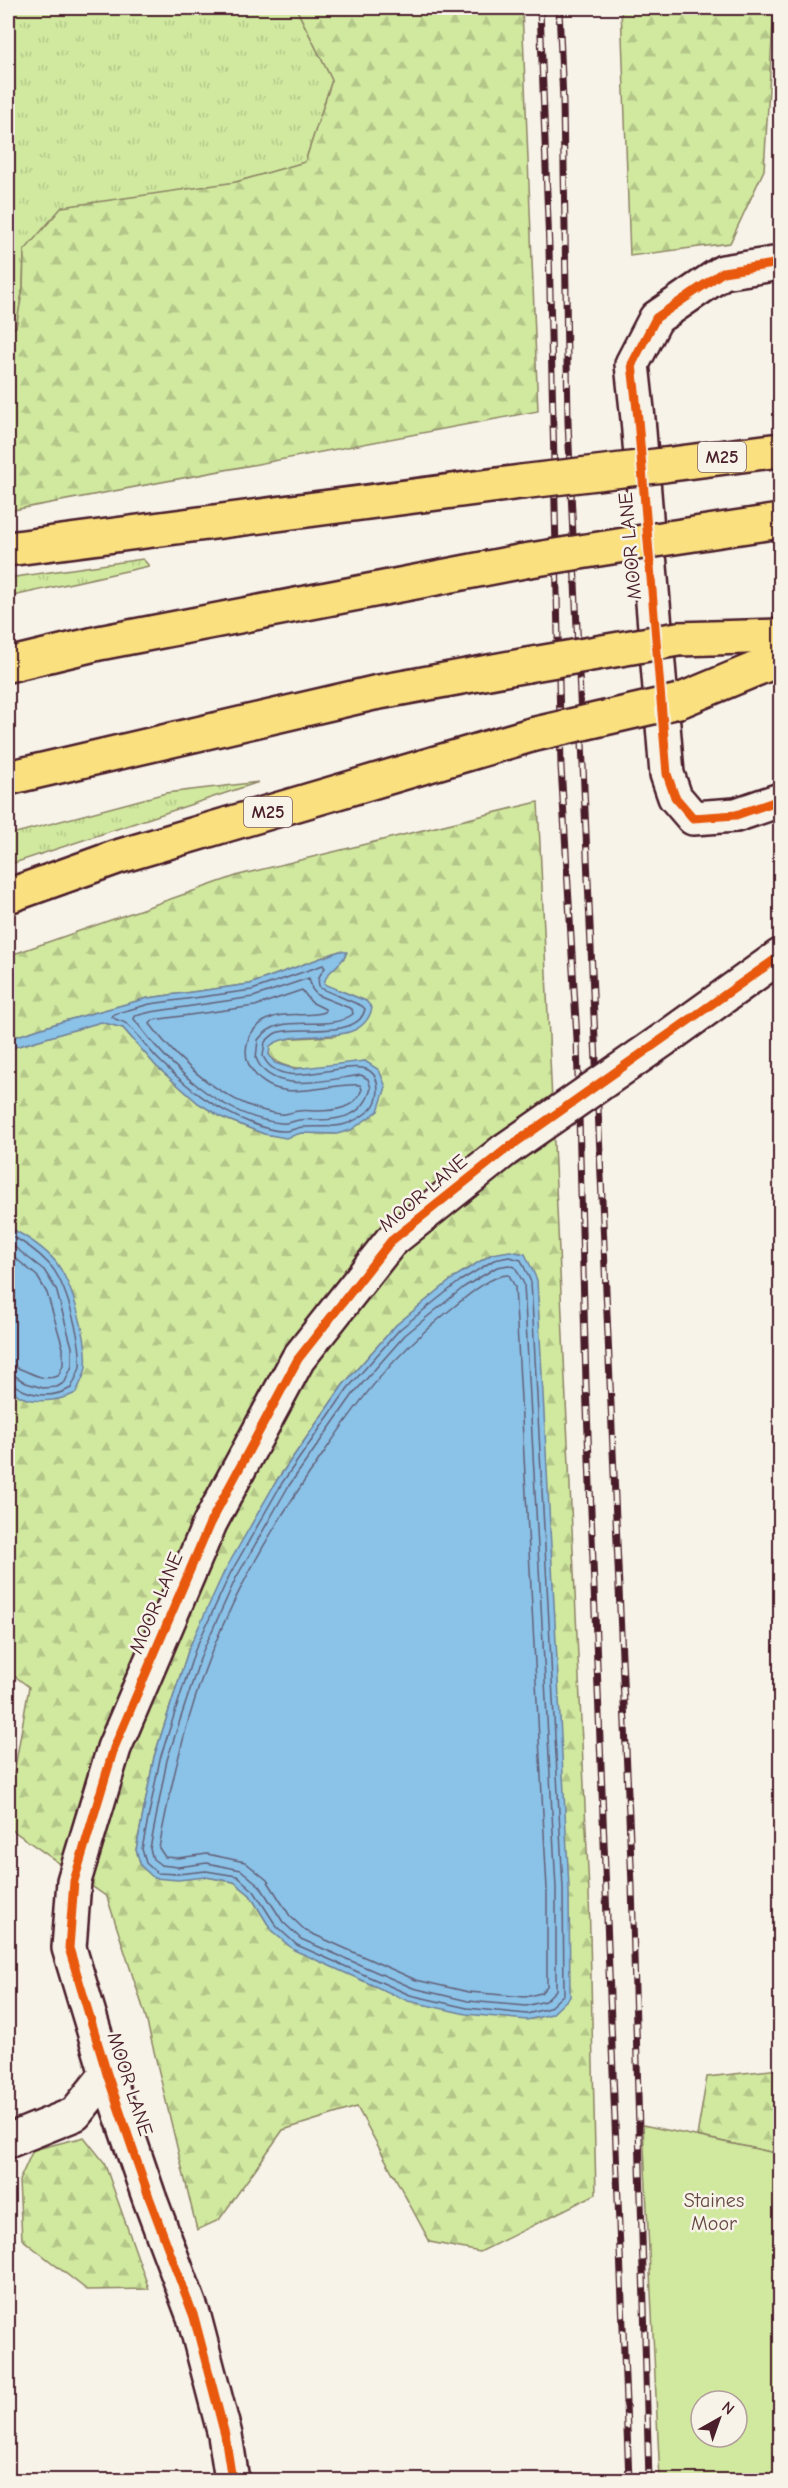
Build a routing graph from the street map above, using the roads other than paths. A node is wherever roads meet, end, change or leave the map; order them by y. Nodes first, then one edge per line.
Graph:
1 (780, 263) edge
2 (780, 450) edge
3 (780, 521) edge
4 (8, 549) edge
5 (780, 636) edge
6 (780, 659) edge
7 (8, 665) edge
8 (8, 778) edge
9 (780, 800) edge
10 (8, 896) edge
11 (780, 956) edge
12 (107, 2074) junction
13 (8, 2141) edge
14 (232, 2481) edge

1 - 9 street, MOOR LANE
2 - 4 highway, M25, bridge
3 - 7 highway, bridge
5 - 8 highway, bridge
6 - 10 highway, M25, bridge
11 - 12 street, MOOR LANE, bridge
12 - 13 street
12 - 14 street, MOOR LANE

